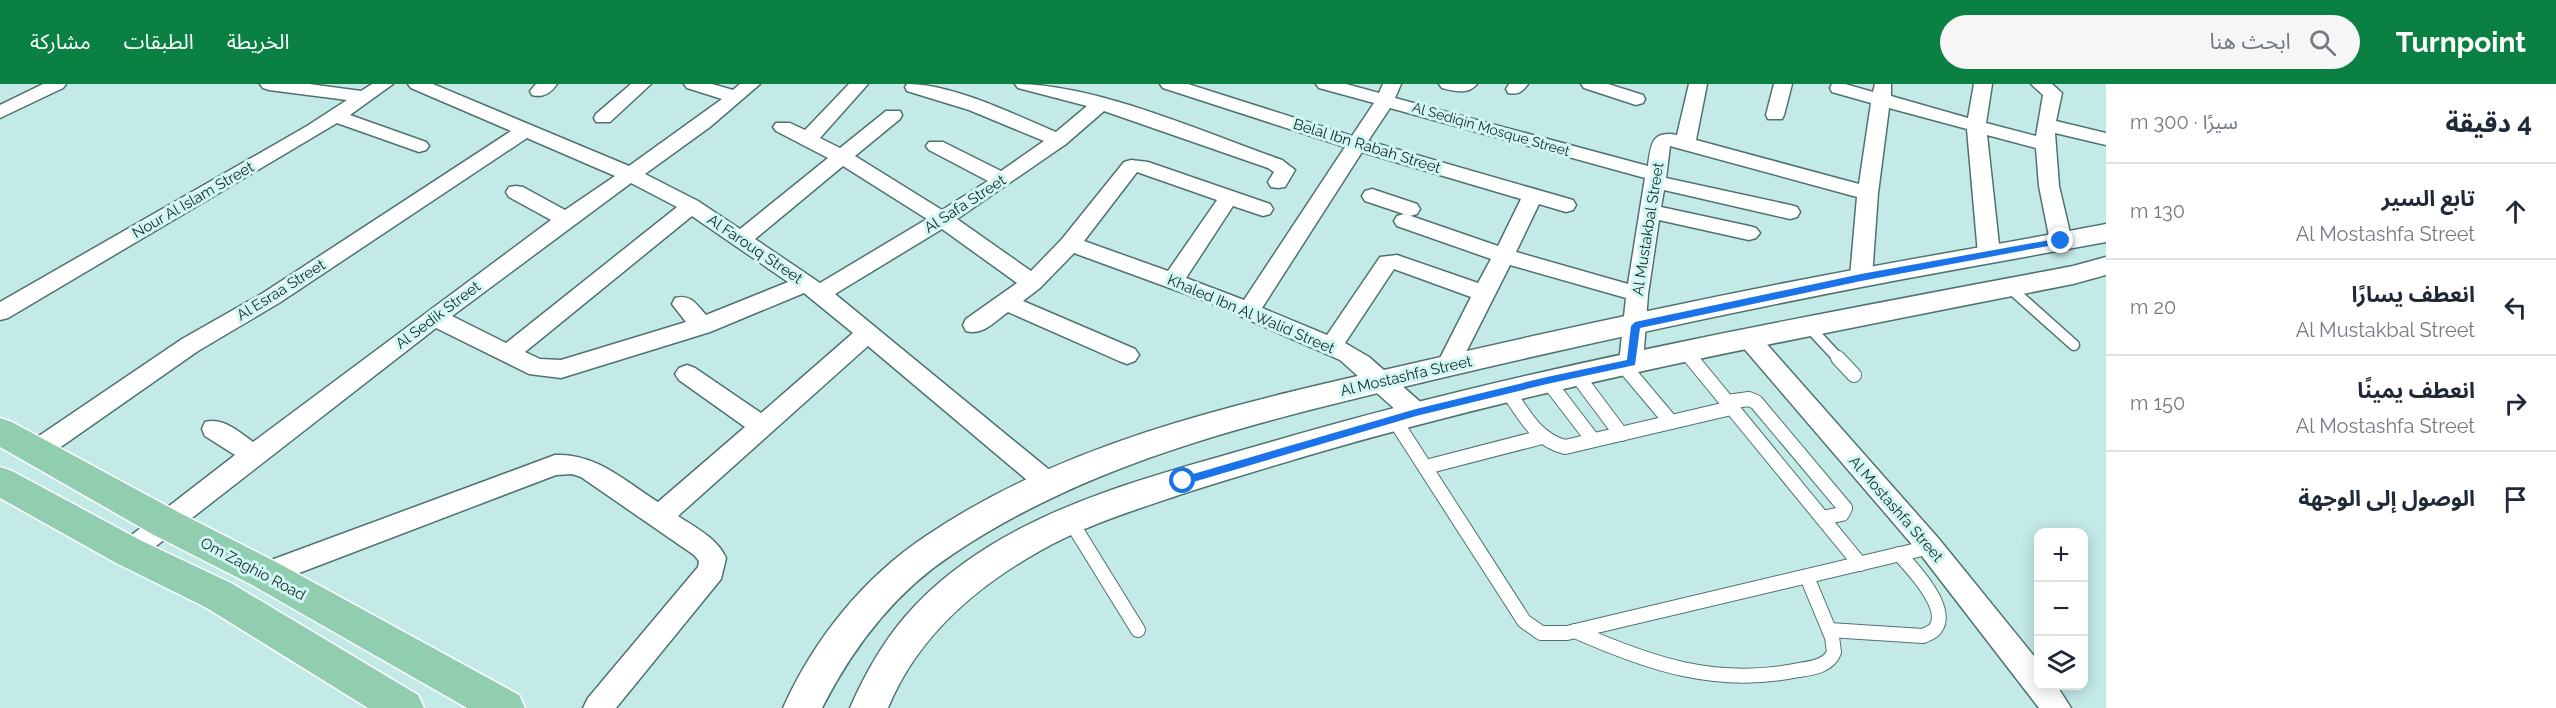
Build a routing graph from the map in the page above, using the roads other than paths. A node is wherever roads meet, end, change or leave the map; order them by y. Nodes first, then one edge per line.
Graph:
1 (57, 84) edge
2 (269, 84) edge
3 (384, 84) edge
4 (417, 84) edge
5 (642, 84) edge
6 (693, 84) edge
7 (859, 84) edge
8 (1024, 84) edge
9 (1169, 84) edge
10 (1325, 84) edge
11 (1448, 84) edge
12 (1468, 84) edge
13 (1590, 84) edge
14 (1698, 84) edge
15 (1783, 84) edge
16 (1983, 84) edge
17 (2040, 84) edge
18 (914, 87) dead end
19 (1054, 87) edge
20 (1839, 88) dead end
21 (449, 89) edge
22 (743, 91) edge
23 (1389, 92) edge
24 (1882, 92) edge
25 (364, 97) junction
26 (1636, 99) dead end
27 (1102, 103) junction
28 (0, 112) edge
29 (1775, 114) dead end
30 (893, 115) dead end
31 (334, 116) junction
32 (603, 118) dead end
33 (2047, 124) junction
34 (1976, 126) junction
35 (783, 127) dead end
36 (527, 129) junction
37 (808, 139) junction
38 (2106, 139) edge
39 (1059, 140) junction
40 (1681, 142) junction
41 (1357, 144) junction
42 (419, 146) dead end
43 (936, 146) dead end
44 (2046, 146) junction
45 (843, 156) junction
46 (629, 174) junction
47 (1655, 178) junction
48 (1002, 180) junction
49 (1278, 182) dead end
50 (516, 192) dead end
51 (1868, 193) junction
52 (1533, 195) junction
53 (1372, 196) dead end
54 (1229, 197) junction
55 (1566, 205) dead end
56 (691, 206) junction
57 (1263, 209) dead end
58 (1650, 211) junction
59 (1790, 212) dead end
60 (566, 219) junction
61 (943, 219) junction
62 (1749, 233) dead end
63 (2106, 233) edge
64 (742, 239) junction
65 (2061, 241) junction
66 (1070, 244) junction
67 (1989, 254) junction
68 (1505, 256) junction
69 (1941, 262) junction
70 (2106, 266) edge
71 (1861, 278) junction
72 (1173, 281) junction
73 (1032, 283) junction
74 (813, 288) junction
75 (2009, 288) junction
76 (1483, 293) junction
77 (1636, 294) junction
78 (1975, 294) junction
79 (1006, 302) junction
80 (683, 304) dead end
81 (1249, 311) junction
82 (0, 312) edge
83 (434, 317) junction
84 (974, 325) dead end
85 (702, 326) junction
86 (1635, 326) junction
87 (1809, 327) junction
88 (867, 334) junction
89 (1749, 339) junction
90 (2074, 345) dead end
91 (1331, 347) junction
92 (1686, 352) junction
93 (507, 354) junction
94 (1127, 355) dead end
95 (1627, 364) junction
96 (1448, 366) junction
97 (687, 374) dead end
98 (1854, 375) dead end
99 (1562, 377) junction
100 (1380, 382) junction
101 (1507, 390) junction
102 (1729, 405) junction
103 (1405, 416) junction
104 (1671, 422) junction
105 (762, 426) junction
106 (214, 429) dead end
107 (0, 431) edge
108 (1621, 434) junction
109 (1542, 437) junction
110 (1593, 440) junction
111 (36, 451) junction
112 (254, 455) junction
113 (1426, 467) junction
114 (0, 481) edge
115 (1050, 484) junction
116 (659, 517) junction
117 (1822, 518) junction
118 (1070, 519) junction
119 (165, 523) junction
120 (1930, 547) junction
121 (129, 552) junction
122 (1899, 554) junction
123 (1860, 564) junction
124 (265, 574) junction
125 (1807, 577) junction
126 (1138, 630) dead end
127 (1829, 630) junction
128 (1575, 631) junction
129 (418, 659) junction
130 (2034, 678) edge
131 (2043, 690) edge
132 (393, 701) edge
133 (505, 708) edge
134 (598, 708) edge
135 (802, 708) edge
136 (868, 708) edge
137 (2056, 708) edge

1 - 28 street
2 - 25 street
3 - 25 street, Nour Al Islam Street
4 - 21 street, Al Farouq Street
5 - 32 street
6 - 22 street
7 - 37 street
8 - 19 street
9 - 41 street, Belal Ibn Rabah Street
10 - 23 street, Al Sediqin Mosque Street
11 - 12 street
13 - 26 street
14 - 40 street
15 - 29 street
16 - 34 street
17 - 33 street
18 - 39 street
19 - 27 street
20 - 24 street
21 - 36 street, Al Farouq Street
22 - 46 street, Al Sedik Street
23 - 41 street
23 - 47 street, Al Sediqin Mosque Street
24 - 34 street
24 - 51 street
25 - 31 street, Nour Al Islam Street
27 - 39 street, Al Safa Street
27 - 49 street
30 - 45 street
31 - 42 street
31 - 82 street, Nour Al Islam Street
33 - 38 street
33 - 44 street
34 - 44 street
34 - 67 street
35 - 37 street
36 - 46 street, Al Farouq Street
36 - 111 street, Al Esraa Street
37 - 45 street
39 - 48 street, Al Safa Street
40 - 47 street, Al Mustakbal Street
40 - 51 street
41 - 52 street, Belal Ibn Rabah Street
41 - 81 street
43 - 48 street
44 - 65 street
45 - 61 street
45 - 64 street
46 - 56 street, Al Farouq Street
46 - 60 street, Al Sedik Street
47 - 58 street, Al Mustakbal Street
47 - 59 street, Al Sediqin Mosque Street
48 - 61 street, Al Safa Street
50 - 60 street
51 - 71 street
52 - 55 street, Belal Ibn Rabah Street
52 - 68 street
53 - 68 street
54 - 57 street
54 - 66 street
54 - 72 street
56 - 64 street, Al Farouq Street
56 - 93 street
58 - 62 street
58 - 77 street, Al Mustakbal Street
60 - 83 street, Al Sedik Street
61 - 73 street
61 - 74 street, Al Safa Street
63 - 65 street, Al Mostashfa Street
64 - 74 street, Al Farouq Street
65 - 67 street, Al Mostashfa Street
66 - 72 street, Khaled Ibn Al Walid Street
66 - 73 street
67 - 69 street, Al Mostashfa Street
68 - 76 street
68 - 77 street
69 - 71 street, Al Mostashfa Street
69 - 78 street
70 - 75 street
71 - 86 street, Al Mostashfa Street
72 - 81 street, Khaled Ibn Al Walid Street
73 - 79 street
74 - 85 street, Al Safa Street
74 - 88 street, Al Farouq Street
75 - 78 street
75 - 90 lane
76 - 91 street
76 - 96 street
77 - 86 street, Al Mustakbal Street
78 - 87 street
79 - 84 street
79 - 94 street
80 - 85 street
81 - 91 street, Khaled Ibn Al Walid Street
83 - 93 street
83 - 112 street, Al Sedik Street
85 - 93 street, Al Safa Street
86 - 95 street, Al Mustakbal Street
86 - 96 street, Al Mostashfa Street
87 - 89 street
87 - 98 lane
88 - 105 street
88 - 115 street, Al Farouq Street
89 - 92 street
89 - 120 street, Al Mostashfa Street
91 - 100 street, Khaled Ibn Al Walid Street
92 - 95 street
92 - 102 lane
95 - 99 street
95 - 104 lane
96 - 100 street, Al Mostashfa Street
97 - 105 street
99 - 101 street
99 - 108 lane
99 - 110 lane
100 - 103 street, Khaled Ibn Al Walid Street
100 - 115 street, Al Mostashfa Street
101 - 103 street
101 - 109 lane
102 - 104 lane
102 - 117 lane
102 - 117 lane
103 - 113 lane
103 - 118 street
104 - 108 lane
105 - 116 street
106 - 112 street
107 - 111 main road, Om Zaghio Road
108 - 110 lane
109 - 110 lane
109 - 113 lane
111 - 119 main road, Om Zaghio Road
112 - 119 street, Al Sedik Street
113 - 128 lane
114 - 121 main road
115 - 135 street, Al Mostashfa Street
116 - 124 street
116 - 134 street
117 - 123 lane
118 - 126 lane
118 - 136 street
119 - 121 street, Al Sedik Street
119 - 124 main road, Om Zaghio Road
120 - 122 lane
120 - 130 street, Al Mostashfa Street
121 - 132 main road
122 - 123 lane
122 - 127 lane
123 - 125 lane
124 - 129 main road, Om Zaghio Road
125 - 127 lane
125 - 128 lane
127 - 128 lane
129 - 132 main road
129 - 133 main road, Om Zaghio Road
131 - 137 street, Al Mostashfa Street

